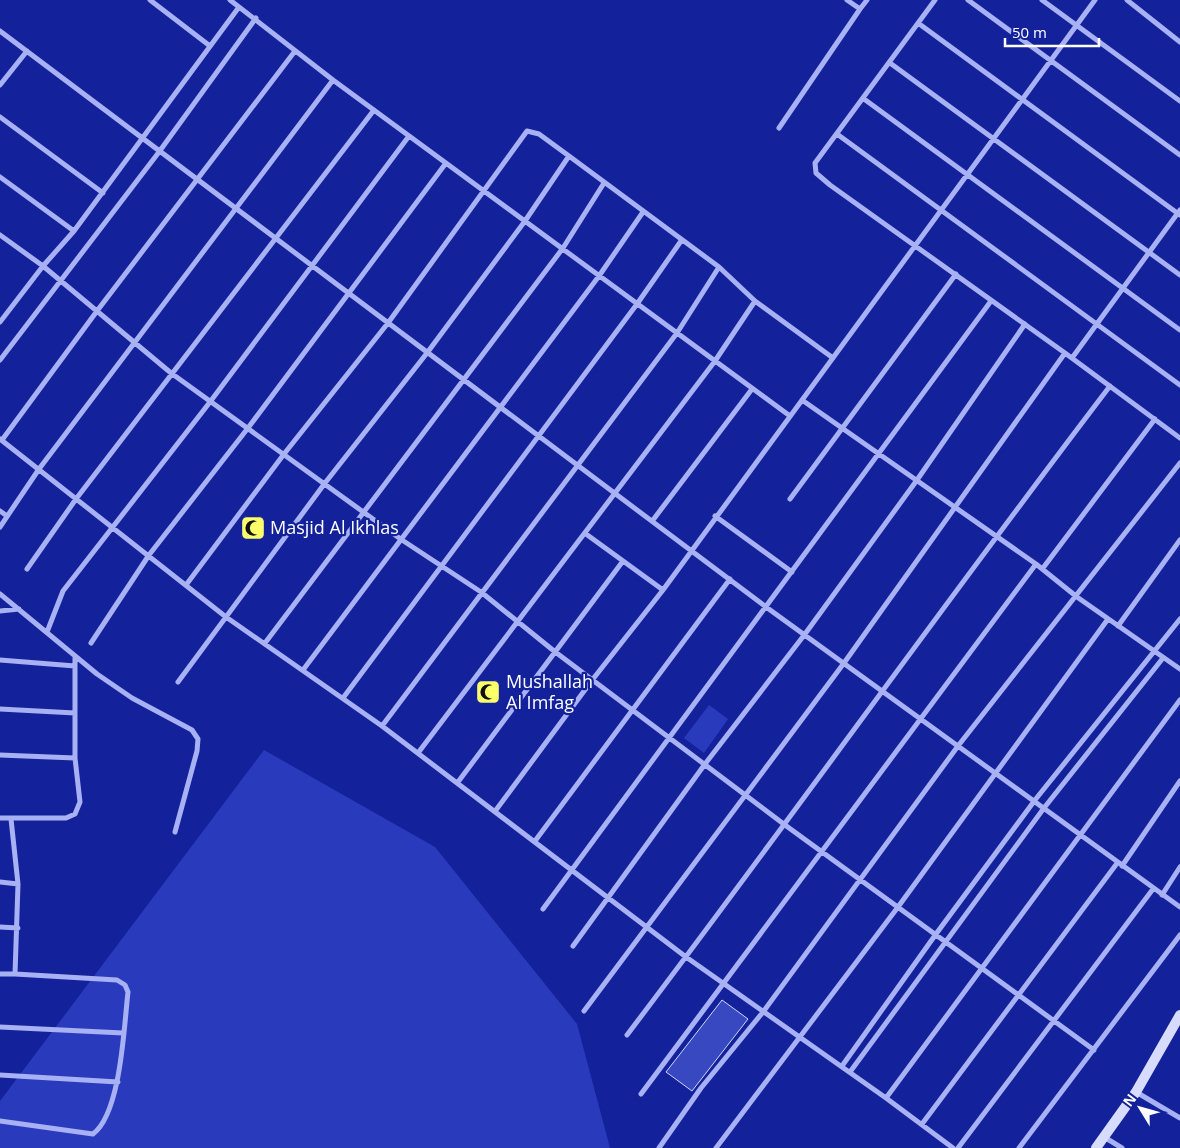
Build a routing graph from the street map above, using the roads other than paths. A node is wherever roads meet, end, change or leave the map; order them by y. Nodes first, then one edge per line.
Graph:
1 (150, 0) edge
2 (230, 0) edge
3 (847, 0) edge
4 (867, 0) edge
5 (935, 0) edge
6 (968, 0) edge
7 (1042, 0) edge
8 (1095, 0) edge
9 (1126, 0) edge
10 (239, 7) junction
11 (860, 9) junction
12 (256, 18) junction
13 (918, 23) junction
14 (1077, 25) junction
15 (0, 31) edge
16 (1180, 42) edge
17 (210, 46) junction
18 (295, 51) junction
19 (27, 52) junction
20 (1051, 60) junction
21 (890, 63) junction
22 (334, 80) junction
23 (0, 86) edge
24 (864, 99) junction
25 (1022, 100) junction
26 (1180, 101) edge
27 (374, 110) junction
28 (0, 117) edge
29 (779, 128) dead end
30 (837, 134) junction
31 (409, 136) junction
32 (994, 138) junction
33 (142, 139) junction
34 (159, 152) junction
35 (1180, 155) edge
36 (569, 156) junction
37 (446, 163) junction
38 (967, 174) junction
39 (0, 177) edge
40 (198, 181) junction
41 (604, 183) junction
42 (483, 190) junction
43 (103, 193) junction
44 (236, 210) junction
45 (941, 210) junction
46 (643, 212) junction
47 (1179, 213) edge
48 (525, 221) junction
49 (74, 231) junction
50 (2, 237) edge
51 (274, 238) junction
52 (681, 241) junction
53 (0, 245) edge
54 (916, 245) junction
55 (562, 248) junction
56 (1149, 252) junction
57 (43, 266) junction
58 (311, 266) junction
59 (719, 267) junction
60 (956, 274) junction
61 (1180, 275) edge
62 (599, 276) junction
63 (60, 280) junction
64 (1123, 288) junction
65 (348, 294) junction
66 (755, 301) junction
67 (991, 301) junction
68 (637, 304) junction
69 (97, 311) junction
70 (0, 322) edge
71 (388, 323) junction
72 (1025, 324) junction
73 (1096, 324) junction
74 (1180, 330) edge
75 (677, 333) junction
76 (134, 342) junction
77 (427, 353) junction
78 (1065, 353) junction
79 (833, 358) junction
80 (1072, 358) junction
81 (0, 360) edge
82 (715, 361) junction
83 (172, 374) junction
84 (464, 380) junction
85 (1180, 385) edge
86 (1110, 386) junction
87 (752, 389) junction
88 (802, 400) junction
89 (210, 402) junction
90 (501, 407) junction
91 (790, 416) junction
92 (1155, 419) junction
93 (248, 428) junction
94 (842, 428) junction
95 (539, 435) junction
96 (1180, 438) edge
97 (1, 440) edge
98 (879, 453) junction
99 (284, 454) junction
100 (1180, 463) edge
101 (579, 464) junction
102 (39, 469) junction
103 (917, 480) junction
104 (325, 483) junction
105 (616, 494) junction
106 (790, 498) dead end
107 (76, 499) junction
108 (956, 506) junction
109 (363, 510) junction
110 (0, 511) edge
111 (7, 516) junction
112 (715, 516) junction
113 (653, 520) junction
114 (0, 527) edge
115 (112, 528) junction
116 (586, 534) junction
117 (996, 535) junction
118 (402, 540) junction
119 (1180, 540) edge
120 (692, 550) junction
121 (149, 556) junction
122 (623, 560) junction
123 (441, 564) junction
124 (1036, 564) junction
125 (1043, 568) junction
126 (27, 569) dead end
127 (792, 572) junction
128 (730, 579) junction
129 (186, 585) junction
130 (663, 590) junction
131 (481, 592) junction
132 (0, 594) edge
133 (1077, 597) junction
134 (766, 606) junction
135 (20, 609) junction
136 (0, 611) edge
137 (226, 617) junction
138 (1108, 619) junction
139 (1180, 619) edge
140 (519, 621) junction
141 (1118, 626) junction
142 (48, 632) junction
143 (805, 634) junction
144 (91, 643) dead end
145 (265, 643) junction
146 (554, 651) junction
147 (1154, 653) junction
148 (75, 656) junction
149 (1163, 658) junction
150 (0, 660) edge
151 (844, 663) junction
152 (75, 666) junction
153 (1180, 669) edge
154 (303, 670) junction
155 (592, 679) junction
156 (178, 682) dead end
157 (883, 691) junction
158 (342, 698) junction
159 (1180, 700) edge
160 (0, 709) edge
161 (632, 710) junction
162 (75, 713) junction
163 (920, 719) junction
164 (382, 726) junction
165 (670, 738) junction
166 (958, 746) junction
167 (418, 753) junction
168 (0, 755) edge
169 (76, 758) junction
170 (705, 764) junction
171 (997, 772) junction
172 (1180, 781) edge
173 (458, 782) junction
174 (744, 794) junction
175 (1035, 800) junction
176 (1044, 808) junction
177 (496, 810) junction
178 (0, 818) edge
179 (11, 819) junction
180 (784, 825) junction
181 (175, 832) dead end
182 (1081, 836) junction
183 (535, 841) junction
184 (822, 853) junction
185 (1120, 864) junction
186 (1180, 867) edge
187 (570, 871) junction
188 (859, 880) junction
189 (0, 882) edge
190 (18, 884) junction
191 (1153, 889) junction
192 (1162, 895) junction
193 (608, 899) junction
194 (898, 907) junction
195 (1180, 907) edge
196 (543, 909) dead end
197 (0, 926) edge
198 (18, 928) junction
199 (647, 928) junction
200 (936, 934) junction
201 (1180, 935) edge
202 (946, 941) junction
203 (573, 946) dead end
204 (686, 957) junction
205 (983, 968) junction
206 (0, 974) edge
207 (14, 974) junction
208 (724, 984) junction
209 (1018, 993) junction
210 (584, 1011) dead end
211 (763, 1012) junction
212 (1180, 1015) edge
213 (1054, 1021) junction
214 (0, 1027) edge
215 (124, 1033) junction
216 (627, 1034) dead end
217 (799, 1038) junction
218 (1094, 1050) junction
219 (842, 1066) junction
220 (850, 1072) junction
221 (0, 1075) edge
222 (118, 1082) junction
223 (1136, 1092) junction
224 (641, 1094) dead end
225 (886, 1098) junction
226 (1180, 1118) edge
227 (0, 1121) edge
228 (922, 1124) junction
229 (1104, 1137) junction
230 (658, 1148) edge
231 (716, 1148) edge
232 (953, 1148) edge
233 (958, 1148) edge
234 (1019, 1148) edge
235 (1096, 1148) edge
236 (1122, 1148) edge

1 - 17 street
2 - 10 street
3 - 11 street
4 - 11 street
5 - 13 street
6 - 20 street
7 - 14 street
8 - 14 street
9 - 16 street
10 - 12 street
10 - 17 street
11 - 29 street
12 - 18 street
12 - 34 street
13 - 21 street
13 - 25 street
14 - 20 street
14 - 26 street
15 - 19 street
17 - 33 street
18 - 22 street
18 - 40 street
19 - 23 street
19 - 33 street
20 - 25 street
20 - 35 street
21 - 24 street
21 - 32 street
22 - 27 street
22 - 44 street
24 - 30 street
24 - 38 street
25 - 32 street
25 - 47 street
27 - 31 street
27 - 51 street
28 - 43 street
30 - 45 street
30 - 54 street
31 - 37 street
31 - 58 street
32 - 38 street
32 - 56 street
33 - 34 street
33 - 43 street
34 - 40 street
34 - 63 street
36 - 41 street
36 - 42 street
36 - 48 street
37 - 42 street
37 - 65 street
38 - 45 street
38 - 64 street
39 - 49 street
40 - 44 street
40 - 69 street
41 - 46 street
41 - 55 street
42 - 48 street
42 - 71 street
43 - 49 street
44 - 51 street
44 - 76 street
45 - 54 street
45 - 73 street
46 - 52 street
46 - 62 street
47 - 56 street
48 - 55 street
48 - 77 street
49 - 57 street
50 - 53 street
50 - 57 street
51 - 58 street
51 - 83 street
52 - 59 street
52 - 68 street
54 - 60 street
54 - 79 street
55 - 62 street
55 - 84 street
56 - 61 street
56 - 64 street
57 - 63 street
57 - 70 street
58 - 65 street
58 - 89 street
59 - 66 street
59 - 75 street
60 - 67 street
60 - 94 street
62 - 68 street
62 - 90 street
63 - 69 street
63 - 81 street
64 - 73 street
64 - 74 street
65 - 71 street
65 - 93 street
66 - 79 street
66 - 82 street
67 - 72 street
67 - 98 street
68 - 75 street
68 - 95 street
69 - 76 street
69 - 97 street
71 - 77 street
71 - 99 street
72 - 78 street
72 - 103 street
73 - 80 street
73 - 85 street
75 - 82 street
75 - 101 street
76 - 83 street
76 - 102 street
77 - 84 street
77 - 104 street
78 - 80 street
78 - 108 street
79 - 88 street
80 - 86 street
82 - 87 street
82 - 105 street
83 - 89 street
83 - 107 street
84 - 90 street
84 - 109 street
86 - 92 street
86 - 117 street
87 - 91 street
87 - 113 street
88 - 91 street
88 - 94 street
89 - 93 street
89 - 115 street
90 - 95 street
90 - 118 street
91 - 112 street
92 - 96 street
92 - 125 street
93 - 99 street
93 - 121 street
94 - 98 street
94 - 106 street
95 - 101 street
95 - 123 street
97 - 102 street
98 - 103 street
98 - 127 street
99 - 104 street
99 - 129 street
100 - 133 street
101 - 105 street
101 - 131 street
102 - 107 street
102 - 111 street
103 - 108 street
103 - 143 street
104 - 109 street
104 - 137 street
105 - 113 street
105 - 116 street
107 - 115 street
107 - 126 street
108 - 117 street
108 - 151 street
109 - 118 street
109 - 145 street
110 - 111 street
111 - 114 street
112 - 120 street
112 - 127 street
113 - 120 street
115 - 121 street
115 - 142 street
116 - 122 street
116 - 140 street
117 - 124 street
117 - 157 street
118 - 123 street
118 - 154 street
119 - 141 street
120 - 128 street
120 - 130 street
121 - 129 street
121 - 144 street
122 - 130 street
122 - 146 street
123 - 131 street
123 - 158 street
124 - 125 street
124 - 163 street
125 - 133 street
127 - 134 street
128 - 134 street
128 - 161 street
129 - 137 street
130 - 155 street
131 - 140 street
131 - 164 street
132 - 135 street
133 - 138 street
133 - 166 street
134 - 143 street
134 - 165 street
135 - 136 street
135 - 142 street
137 - 145 street
137 - 156 street
138 - 141 street
138 - 171 street
139 - 147 street
140 - 146 street
140 - 167 street
141 - 147 street
142 - 148 street
143 - 151 street
143 - 170 street
145 - 154 street
146 - 155 street
146 - 173 street
147 - 149 street
147 - 175 street
148 - 152 street
148 - 181 street
149 - 153 street
149 - 176 street
150 - 152 street
151 - 157 street
151 - 174 street
152 - 162 street
154 - 158 street
155 - 161 street
155 - 177 street
157 - 163 street
157 - 180 street
158 - 164 street
159 - 182 street
160 - 162 street
161 - 165 street
161 - 183 street
162 - 169 street
163 - 166 street
163 - 184 street
164 - 167 street
165 - 170 street
165 - 187 street
166 - 171 street
166 - 188 street
167 - 173 street
168 - 169 street
169 - 179 street
170 - 174 street
170 - 193 street
171 - 175 street
171 - 194 street
172 - 185 street
173 - 177 street
174 - 180 street
174 - 199 street
175 - 176 street
175 - 200 street
176 - 182 street
176 - 202 street
177 - 183 street
178 - 179 street
179 - 190 street
180 - 184 street
180 - 204 street
182 - 185 street
182 - 205 street
183 - 187 street
184 - 188 street
184 - 208 street
185 - 191 street
185 - 209 street
186 - 192 street
187 - 193 street
187 - 196 street
188 - 194 street
188 - 211 street
189 - 190 street
190 - 198 street
191 - 192 street
191 - 213 street
192 - 195 street
193 - 199 street
193 - 203 street
194 - 200 street
194 - 217 street
197 - 198 street
198 - 207 street
199 - 204 street
199 - 210 street
200 - 202 street
200 - 219 street
201 - 218 street
202 - 205 street
202 - 220 street
204 - 208 street
204 - 216 street
205 - 209 street
205 - 225 street
206 - 207 street
207 - 215 street
208 - 211 street
208 - 224 street
209 - 213 street
209 - 228 street
211 - 217 street
211 - 230 street
212 - 223 street
213 - 218 street
213 - 233 street
214 - 215 street
215 - 222 street
217 - 219 street
217 - 231 street
218 - 234 street
219 - 220 street
220 - 225 street
221 - 222 street
222 - 227 street
223 - 226 street
223 - 229 street
225 - 228 street
228 - 232 street
229 - 235 street
229 - 236 street

